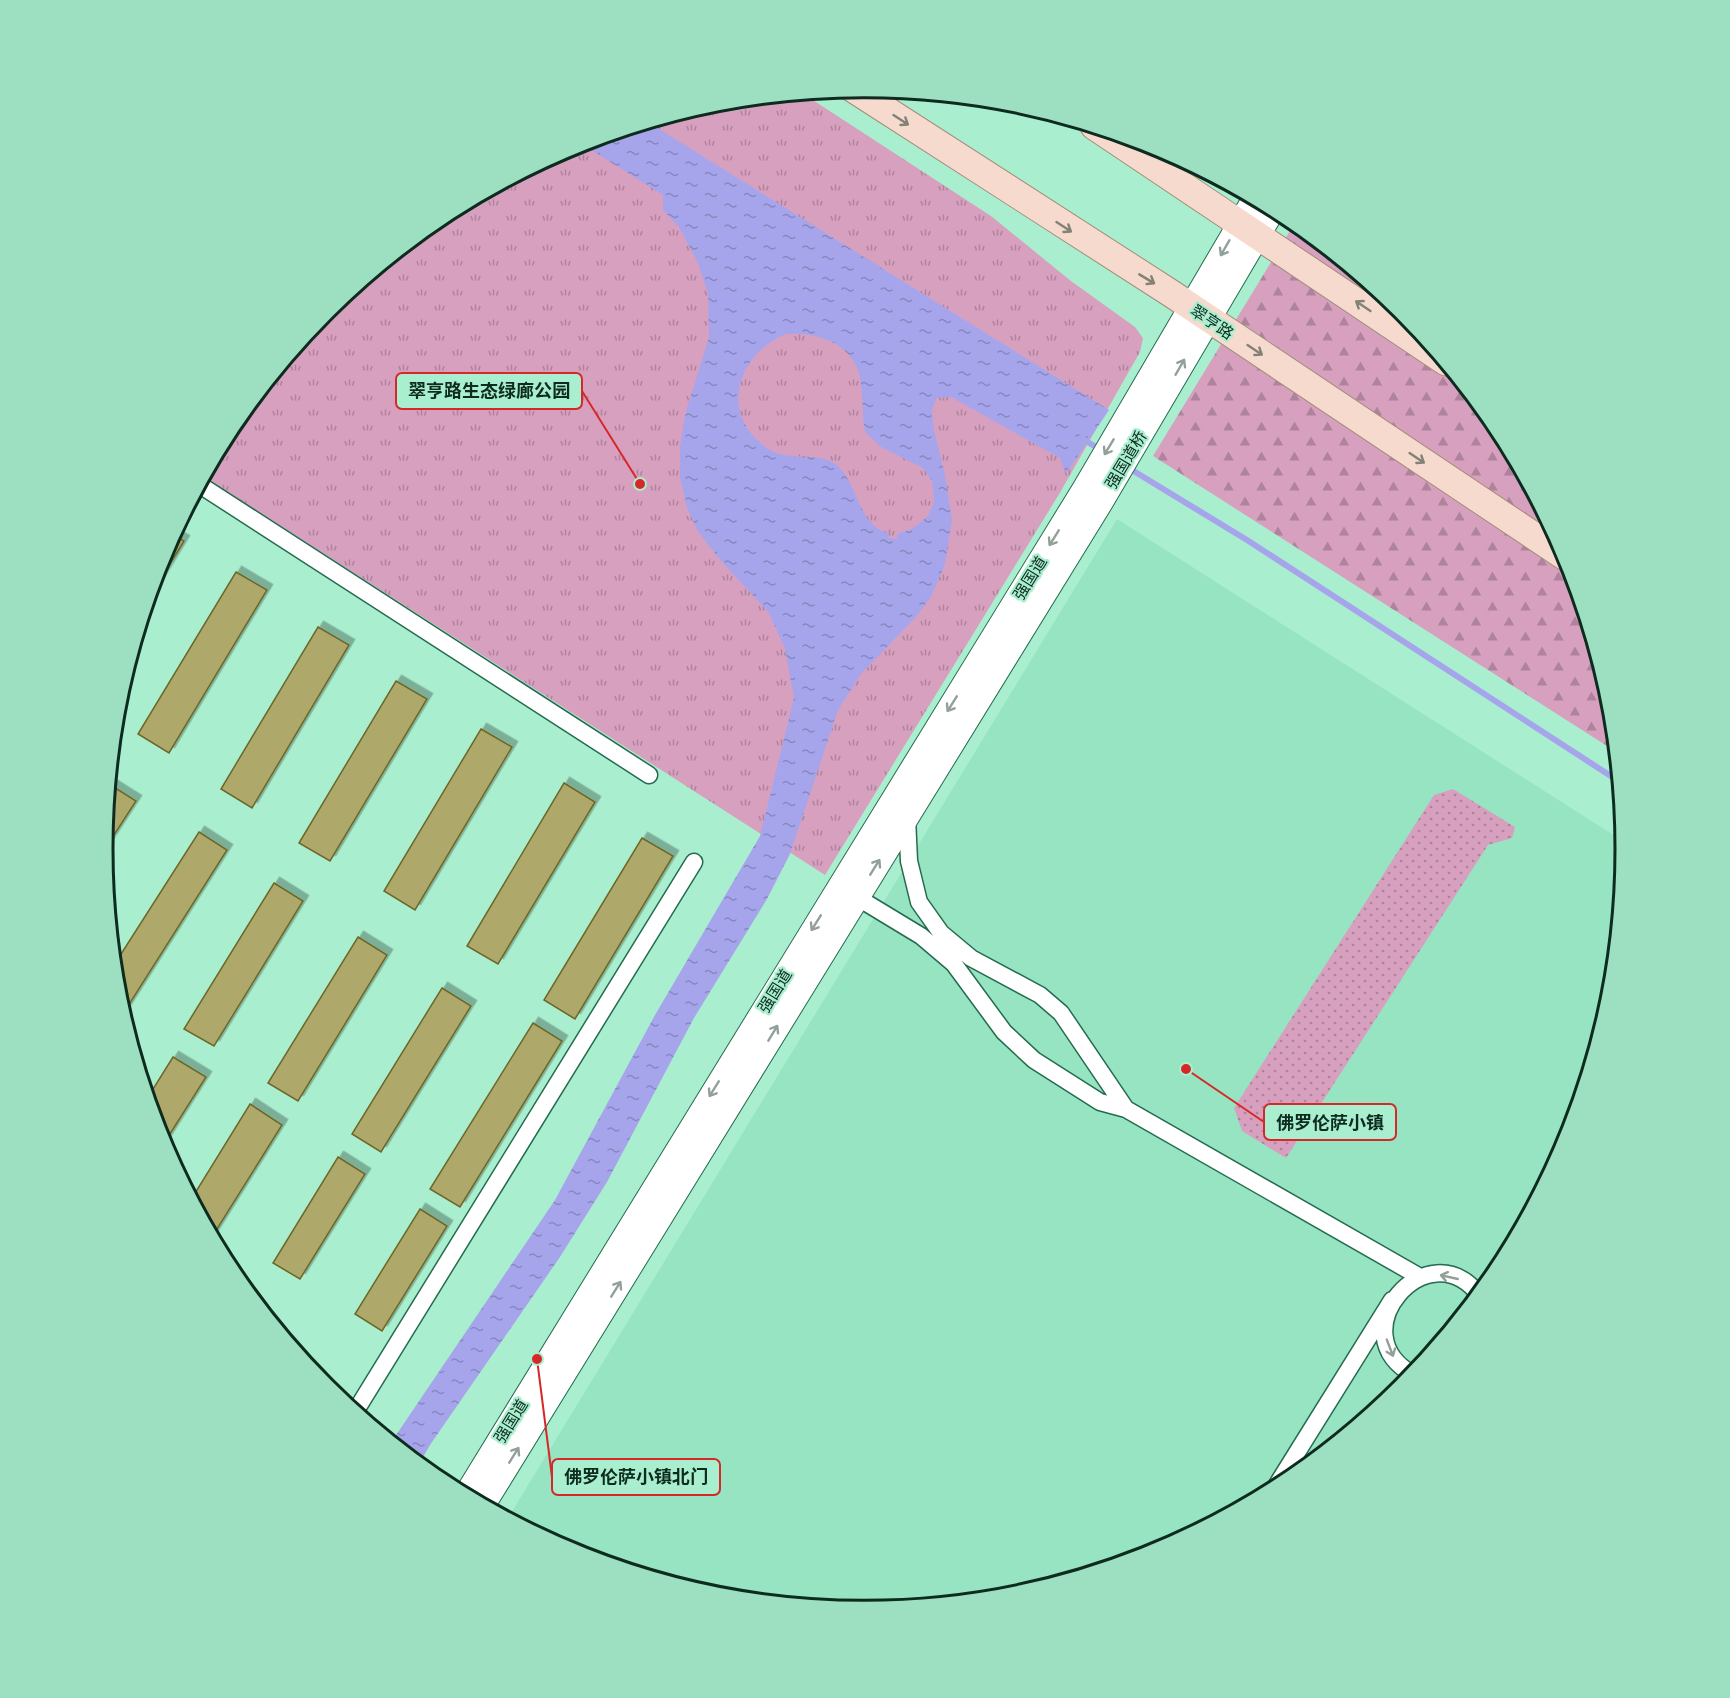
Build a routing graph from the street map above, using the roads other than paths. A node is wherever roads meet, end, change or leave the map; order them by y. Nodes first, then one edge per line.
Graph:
1 (867, 98) edge
2 (1116, 141) edge
3 (1252, 205) edge
4 (1264, 212) edge
5 (1241, 223) junction
6 (1190, 307) junction
7 (1423, 346) edge
8 (206, 489) edge
9 (1093, 495) junction
10 (1554, 549) edge
11 (649, 775) dead end
12 (907, 816) junction
13 (694, 862) dead end
14 (848, 891) junction
15 (1126, 1109) junction
16 (1420, 1277) junction
17 (1473, 1290) edge
18 (1392, 1300) junction
19 (1406, 1369) edge
20 (360, 1404) edge
21 (1284, 1473) edge
22 (470, 1488) edge
23 (487, 1499) edge

1 -> 6 main road, 翠亨路
2 - 5 main road
3 - 5 main road
4 - 5 main road
5 - 6 main road
7 -> 5 main road
6 - 9 main road, 强国道桥
6 -> 10 main road, 翠亨路
8 - 11 street
9 - 12 main road, 强国道
9 -> 14 main road, 强国道
14 -> 12 main road, 强国道
12 - 15 street
13 - 20 street
14 - 15 street
14 -> 22 main road, 强国道
23 -> 14 main road, 强国道
15 - 16 street
17 -> 16 street
16 - 18 street
18 -> 19 street
18 - 21 street

